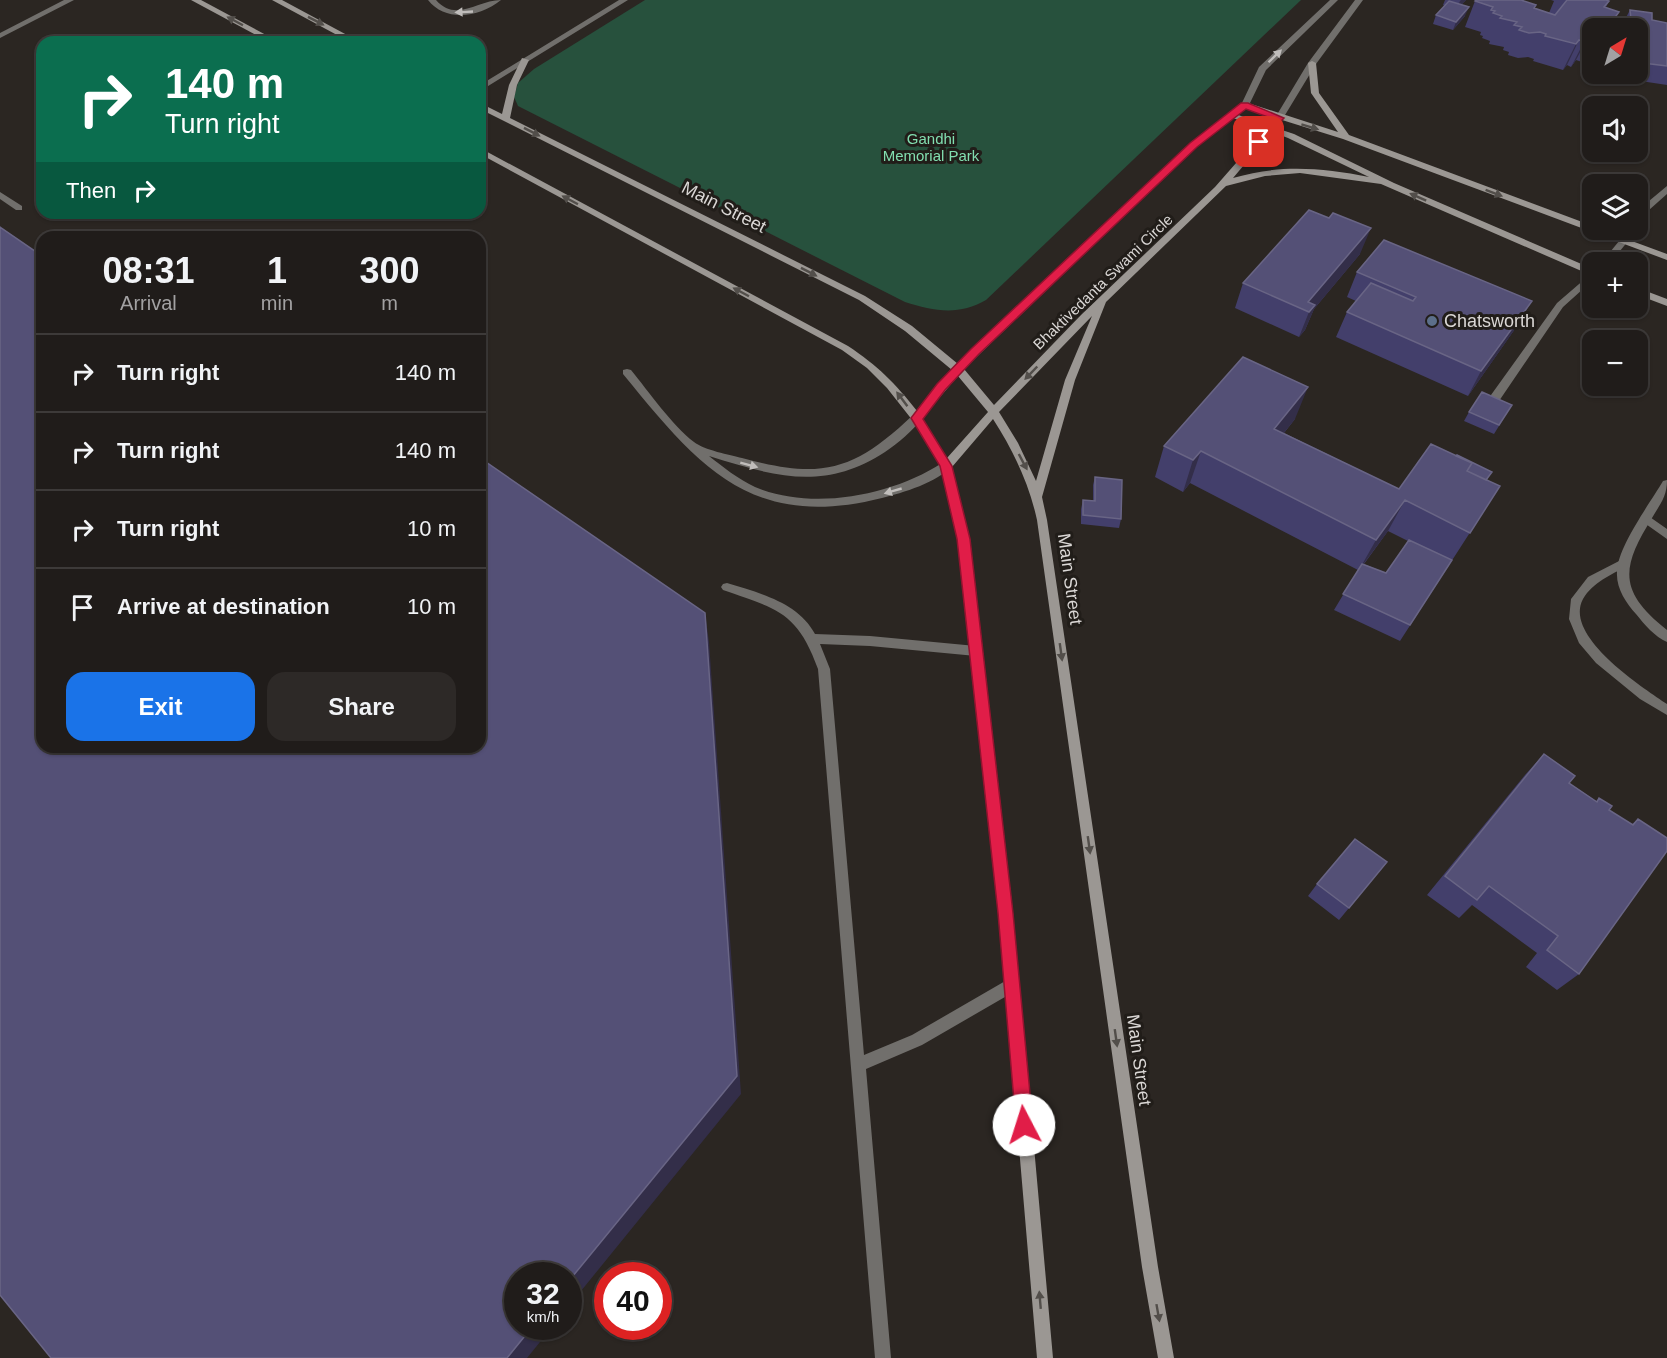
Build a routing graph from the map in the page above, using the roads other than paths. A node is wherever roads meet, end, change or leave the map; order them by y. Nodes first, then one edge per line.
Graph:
1 (70, 0) edge
2 (195, 0) edge
3 (276, 0) edge
4 (432, 0) edge
5 (497, 0) edge
6 (624, 0) edge
7 (1334, 0) edge
8 (1359, 0) edge
9 (0, 36) edge
10 (264, 36) edge
11 (345, 36) edge
12 (525, 60) junction
13 (1312, 63) junction
14 (486, 85) edge
15 (1245, 105) junction
16 (486, 109) edge
17 (1234, 116) junction
18 (1279, 118) junction
19 (505, 119) junction
20 (1271, 128) junction
21 (1346, 138) junction
22 (486, 154) edge
23 (1222, 184) junction
24 (1391, 185) junction
25 (1667, 189) edge
26 (0, 195) edge
27 (1648, 206) edge
28 (19, 208) dead end
29 (1626, 240) edge
30 (1624, 243) junction
31 (1615, 252) edge
32 (1667, 257) edge
33 (1582, 269) edge
34 (1582, 284) edge
35 (1648, 295) edge
36 (1105, 296) junction
37 (1667, 303) edge
38 (959, 368) junction
39 (627, 372) dead end
40 (1495, 398) edge
41 (994, 411) junction
42 (917, 418) junction
43 (693, 447) junction
44 (946, 466) junction
45 (1667, 484) edge
46 (1038, 495) junction
47 (1647, 519) junction
48 (1667, 535) edge
49 (1623, 562) junction
50 (727, 587) dead end
51 (1667, 638) edge
52 (815, 639) junction
53 (976, 651) junction
54 (1667, 710) edge
55 (1012, 985) junction
56 (858, 1065) junction
57 (883, 1358) edge
58 (1045, 1358) edge
59 (1166, 1358) edge

1 - 9 street
10 -> 2 street
3 -> 11 street
5 -> 4 street
6 - 12 street
15 -> 7 street
8 - 13 street, Bhaktivedanta Swami Circle
12 - 14 street
12 - 19 street
13 - 18 street, Bhaktivedanta Swami Circle
13 - 21 street
15 - 17 street
15 - 18 street
16 - 19 street, Main Street
17 - 20 street
17 - 38 street
18 - 20 street, Bhaktivedanta Swami Circle
18 -> 21 street
19 -> 38 street, Main Street
20 - 23 street, Bhaktivedanta Swami Circle
20 - 24 street
21 -> 30 street
42 -> 22 street
23 - 24 street
23 - 36 street, Bhaktivedanta Swami Circle
33 -> 24 street
25 - 27 street
26 - 28 street
29 - 30 street
30 - 31 street
30 - 32 street
34 - 40 street
35 - 37 street
36 -> 41 street, Bhaktivedanta Swami Circle
36 - 46 street
38 - 41 street, Main Street
38 - 42 street
39 - 43 street
41 - 44 street, Bhaktivedanta Swami Circle
41 -> 46 street, Main Street
43 -> 42 street
42 - 44 street
44 -> 43 street
44 - 53 street
45 - 47 street
46 -> 59 street, Main Street
47 - 48 street
47 - 49 street
49 - 51 street
49 - 54 street
50 - 52 street
52 - 53 street
52 - 56 street
53 - 55 street
55 - 56 street
58 -> 55 street
56 - 57 street

